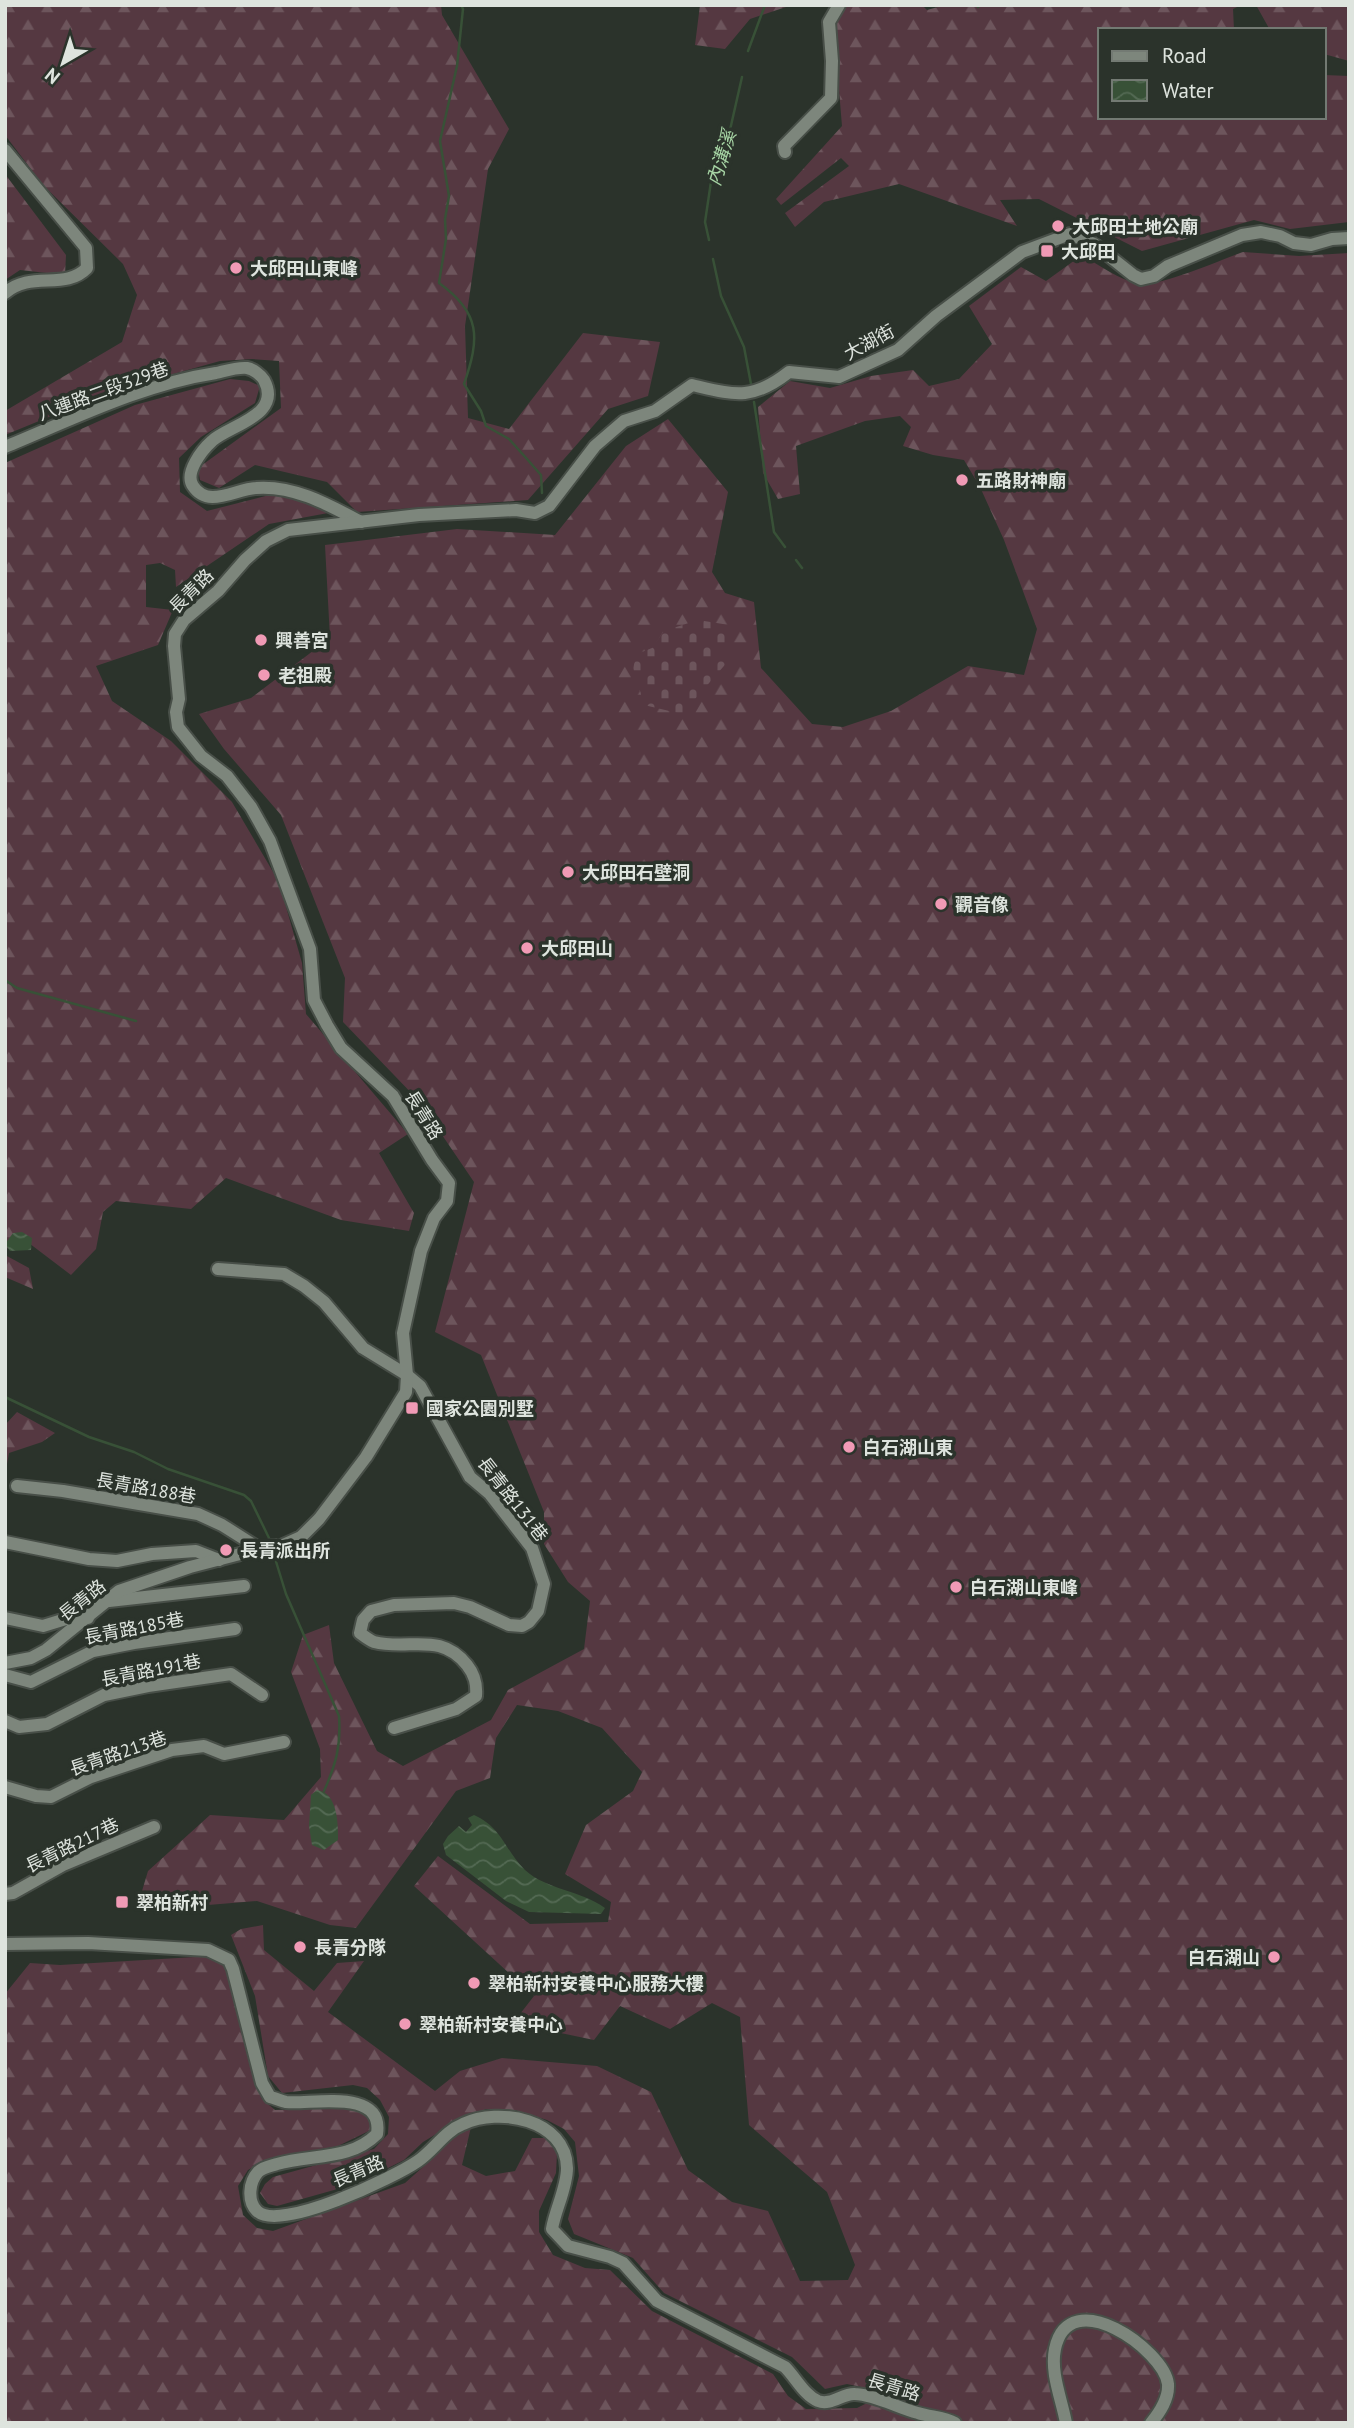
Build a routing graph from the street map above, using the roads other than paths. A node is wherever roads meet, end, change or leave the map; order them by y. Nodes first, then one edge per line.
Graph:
1 (839, 5) edge
2 (5, 150) edge
3 (785, 152) dead end
4 (1349, 238) edge
5 (5, 293) edge
6 (5, 447) edge
7 (361, 522) junction
8 (218, 1269) dead end
9 (407, 1375) junction
10 (17, 1486) dead end
11 (5, 1542) edge
12 (260, 1549) junction
13 (219, 1560) junction
14 (244, 1586) dead end
15 (109, 1601) junction
16 (5, 1618) edge
17 (88, 1618) junction
18 (235, 1629) dead end
19 (5, 1663) edge
20 (5, 1675) edge
21 (262, 1695) dead end
22 (5, 1721) edge
23 (394, 1728) dead end
24 (284, 1742) dead end
25 (5, 1787) edge
26 (154, 1827) dead end
27 (5, 1894) edge
28 (5, 1944) edge
29 (955, 2423) edge
30 (1066, 2423) edge
31 (1152, 2423) edge

1 - 3 street
2 - 5 street
4 - 7 street, 大湖街
6 - 7 street, 八連路二段329巷
7 - 9 street, 長青路
8 - 9 street, 長青路131巷
9 - 12 street, 長青路
9 - 23 street, 長青路131巷
10 - 12 street, 長青路188巷
11 - 13 street
12 - 13 street, 長青路
13 - 15 street, 長青路
14 - 15 street
15 - 17 street, 長青路
16 - 17 street
17 - 19 street, 長青路
18 - 20 street, 長青路185巷
21 - 22 street, 長青路191巷
24 - 25 street, 長青路213巷
26 - 27 street, 長青路217巷
28 - 29 street, 長青路
30 - 31 street

